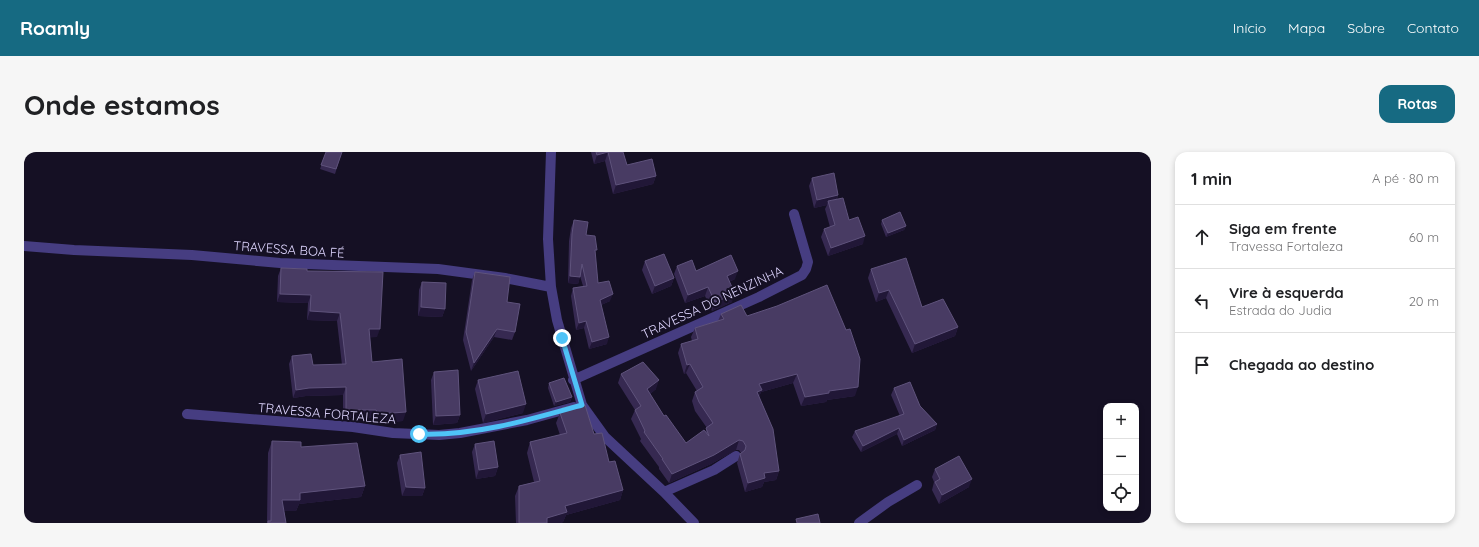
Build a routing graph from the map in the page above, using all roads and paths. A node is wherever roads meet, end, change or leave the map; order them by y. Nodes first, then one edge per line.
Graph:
1 (551, 152) edge
2 (794, 214) dead end
3 (24, 246) edge
4 (551, 287) junction
5 (573, 380) junction
6 (582, 405) junction
7 (187, 414) dead end
8 (736, 456) dead end
9 (917, 485) dead end
10 (664, 492) junction
11 (694, 523) edge
12 (859, 523) edge

1 - 4 street
2 - 5 street, TRAVESSA DO NENZINHA
3 - 4 street, TRAVESSA BOA FÉ
4 - 5 street
5 - 6 street
6 - 7 street, TRAVESSA FORTALEZA
6 - 10 street
8 - 10 street
9 - 12 street
10 - 11 street

